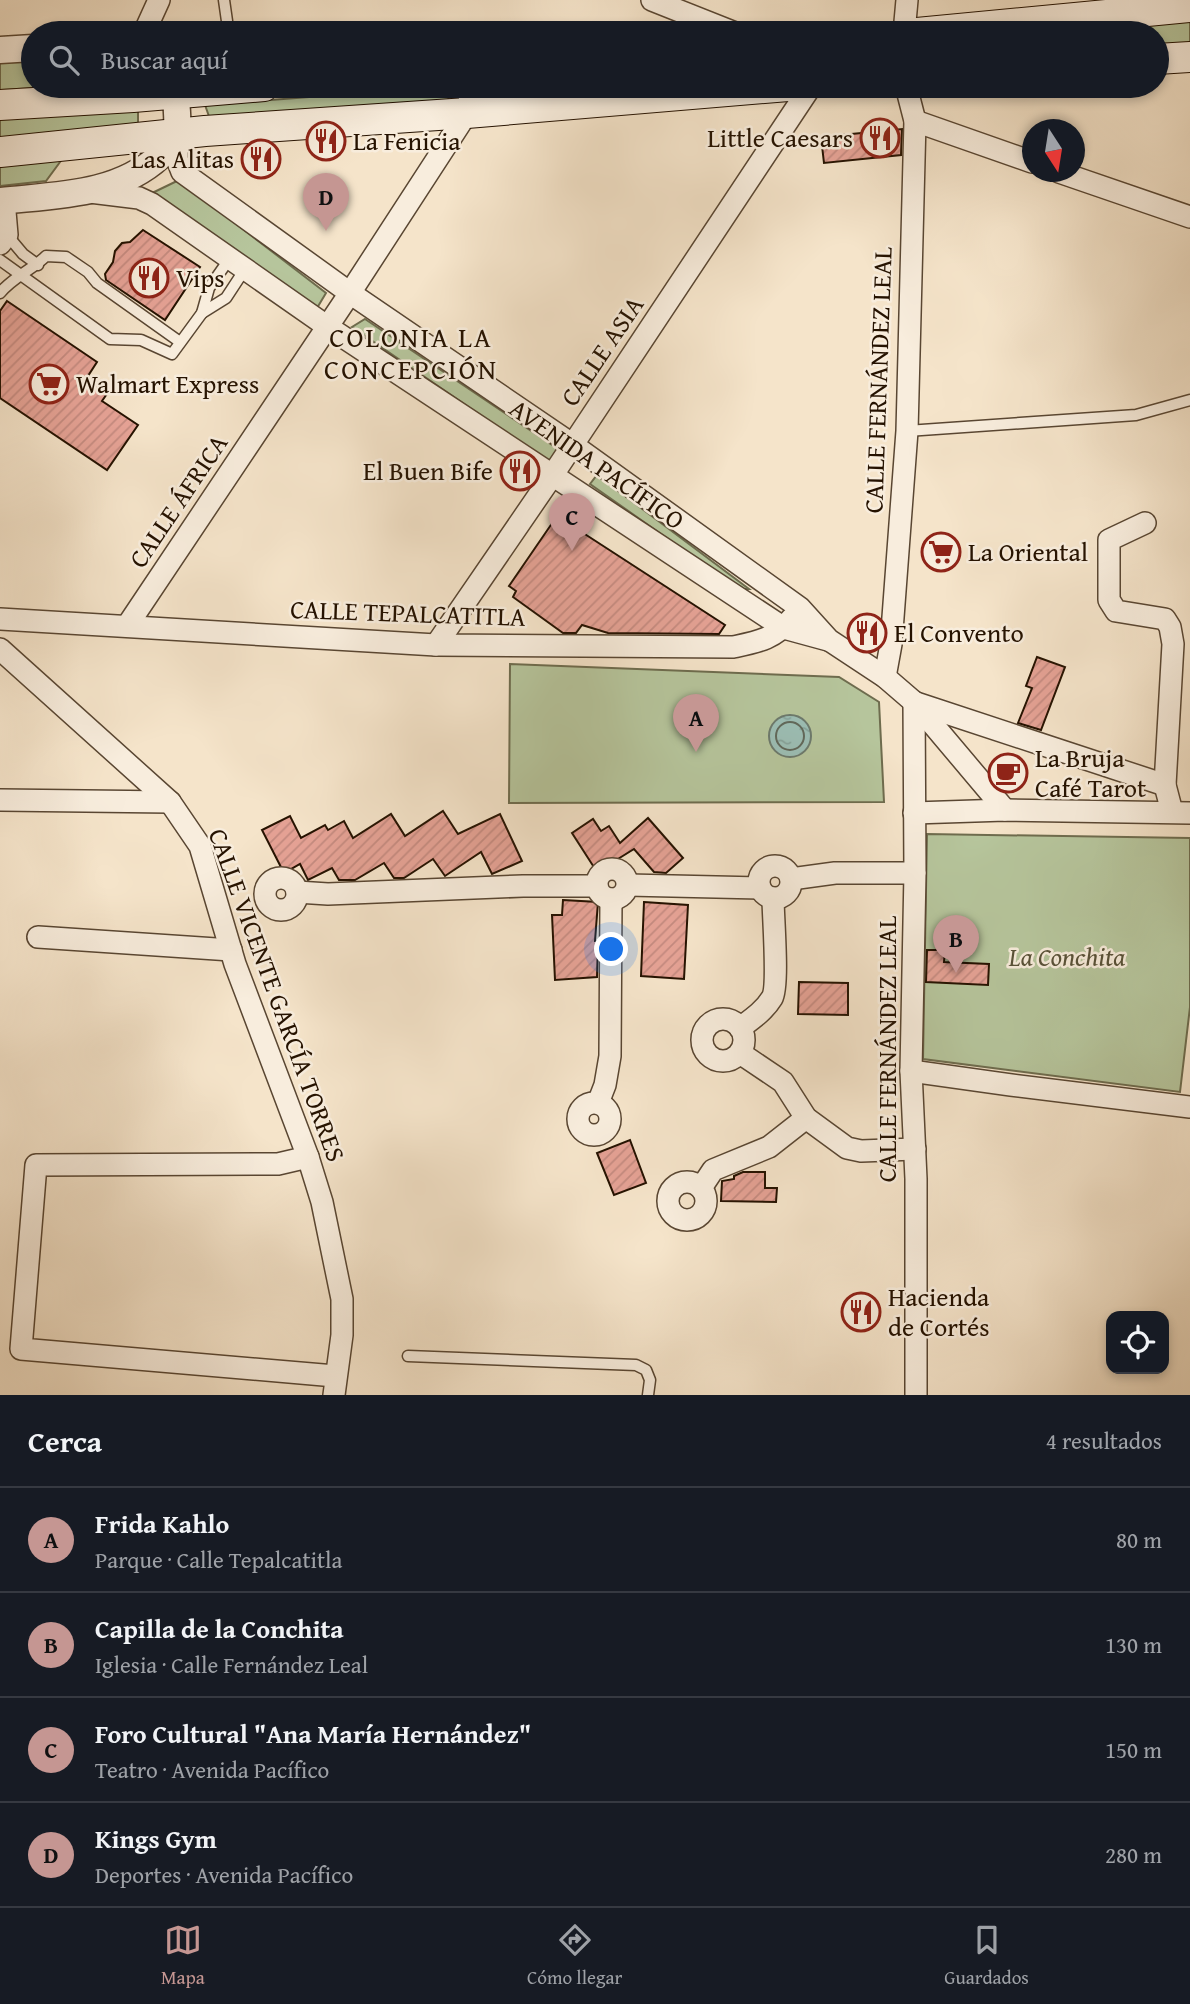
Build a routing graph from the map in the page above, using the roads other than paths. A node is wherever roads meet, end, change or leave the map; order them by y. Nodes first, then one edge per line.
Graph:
1 (159, 0) edge
2 (223, 0) edge
3 (907, 0) edge
4 (664, 3) edge
5 (1190, 7) edge
6 (149, 21) edge
7 (227, 21) dead end
8 (707, 21) edge
9 (905, 21) edge
10 (1043, 21) edge
11 (21, 49) edge
12 (0, 50) edge
13 (1190, 57) edge
14 (1169, 58) edge
15 (81, 98) edge
16 (175, 98) edge
17 (494, 98) edge
18 (803, 98) edge
19 (909, 98) edge
20 (469, 99) edge
21 (0, 105) edge
22 (915, 121) junction
23 (177, 134) junction
24 (0, 152) edge
25 (1022, 158) edge
26 (1085, 181) edge
27 (85, 191) junction
28 (2, 201) edge
29 (1190, 217) edge
30 (3, 239) edge
31 (0, 260) edge
32 (237, 264) junction
33 (38, 265) junction
34 (22, 275) junction
35 (0, 293) edge
36 (350, 293) junction
37 (202, 313) junction
38 (328, 327) junction
39 (180, 342) junction
40 (1190, 400) edge
41 (908, 431) junction
42 (573, 445) junction
43 (552, 476) junction
44 (1145, 523) dead end
45 (800, 608) junction
46 (0, 619) edge
47 (127, 626) junction
48 (784, 628) junction
49 (829, 640) junction
50 (1181, 643) edge
51 (436, 645) junction
52 (0, 649) edge
53 (885, 677) junction
54 (914, 702) junction
55 (1165, 785) junction
56 (0, 800) edge
57 (170, 802) junction
58 (1005, 810) junction
59 (1181, 812) edge
60 (914, 813) junction
61 (915, 873) junction
62 (297, 891) dead end
63 (604, 893) junction
64 (767, 893) junction
65 (37, 937) dead end
66 (231, 950) junction
67 (740, 1028) junction
68 (740, 1053) junction
69 (911, 1071) junction
70 (598, 1103) dead end
71 (1190, 1107) edge
72 (806, 1118) junction
73 (915, 1149) junction
74 (308, 1157) junction
75 (701, 1188) dead end
76 (408, 1356) dead end
77 (335, 1385) edge
78 (648, 1395) edge
79 (916, 1395) edge

1 - 6 street
2 - 7 lane
3 - 9 street
4 - 8 street
5 - 10 main road
11 - 12 street
13 - 14 main road
15 - 21 main road
16 - 23 street, AVENIDA PACÍFICO
17 - 20 main road
18 - 42 street, CALLE ASIA
19 - 22 street, CALLE FERNÁNDEZ LEAL
20 - 23 main road
20 - 36 street, CALLE ÁFRICA
22 - 25 street
22 - 41 street, CALLE FERNÁNDEZ LEAL
23 - 24 main road
23 - 27 street
23 - 36 street, AVENIDA PACÍFICO
26 - 29 street
27 - 28 street
27 - 32 street, AVENIDA PACÍFICO
28 - 30 street
30 - 33 lane
31 - 34 lane
32 - 37 lane
32 - 37 lane
32 - 38 street, AVENIDA PACÍFICO
33 - 34 lane
33 - 39 lane
34 - 35 lane
34 - 39 lane
36 - 38 street, CALLE ÁFRICA
36 - 42 street, AVENIDA PACÍFICO
37 - 39 lane
38 - 43 street, AVENIDA PACÍFICO
38 - 47 street, CALLE ÁFRICA
40 - 41 lane
41 - 53 street, CALLE FERNÁNDEZ LEAL
42 - 43 street, CALLE ASIA
42 - 45 street, AVENIDA PACÍFICO
43 - 48 street, AVENIDA PACÍFICO
43 - 51 street, CALLE ASIA
44 - 50 street
45 - 48 street, CALLE TEPALCATITLA
45 - 49 street, AVENIDA PACÍFICO
46 - 47 street, CALLE TEPALCATITLA
47 - 51 street, CALLE TEPALCATITLA
48 - 49 street, AVENIDA PACÍFICO
48 - 51 street, CALLE TEPALCATITLA
49 - 53 street, AVENIDA PACÍFICO
50 - 55 street
52 - 57 street, CALLE VICENTE GARCÍA TORRES
53 - 54 street, AVENIDA PACÍFICO
54 - 55 street
54 - 58 street, AVENIDA PACÍFICO
54 - 60 street, CALLE FERNÁNDEZ LEAL
55 - 59 street
56 - 57 street
57 - 66 street, CALLE VICENTE GARCÍA TORRES
58 - 59 street
58 - 60 street
60 - 61 street, CALLE FERNÁNDEZ LEAL
61 - 64 street
61 - 69 street, CALLE FERNÁNDEZ LEAL
62 - 63 street
63 - 64 street
63 - 70 street
64 - 67 street
65 - 66 street
66 - 74 street, CALLE VICENTE GARCÍA TORRES
67 - 68 street
67 - 68 street
68 - 72 street
69 - 71 street
69 - 73 street, CALLE FERNÁNDEZ LEAL
72 - 73 street
72 - 75 street
73 - 79 street, CALLE FERNÁNDEZ LEAL
74 - 77 street, CALLE VICENTE GARCÍA TORRES
74 - 77 street
76 - 78 lane

